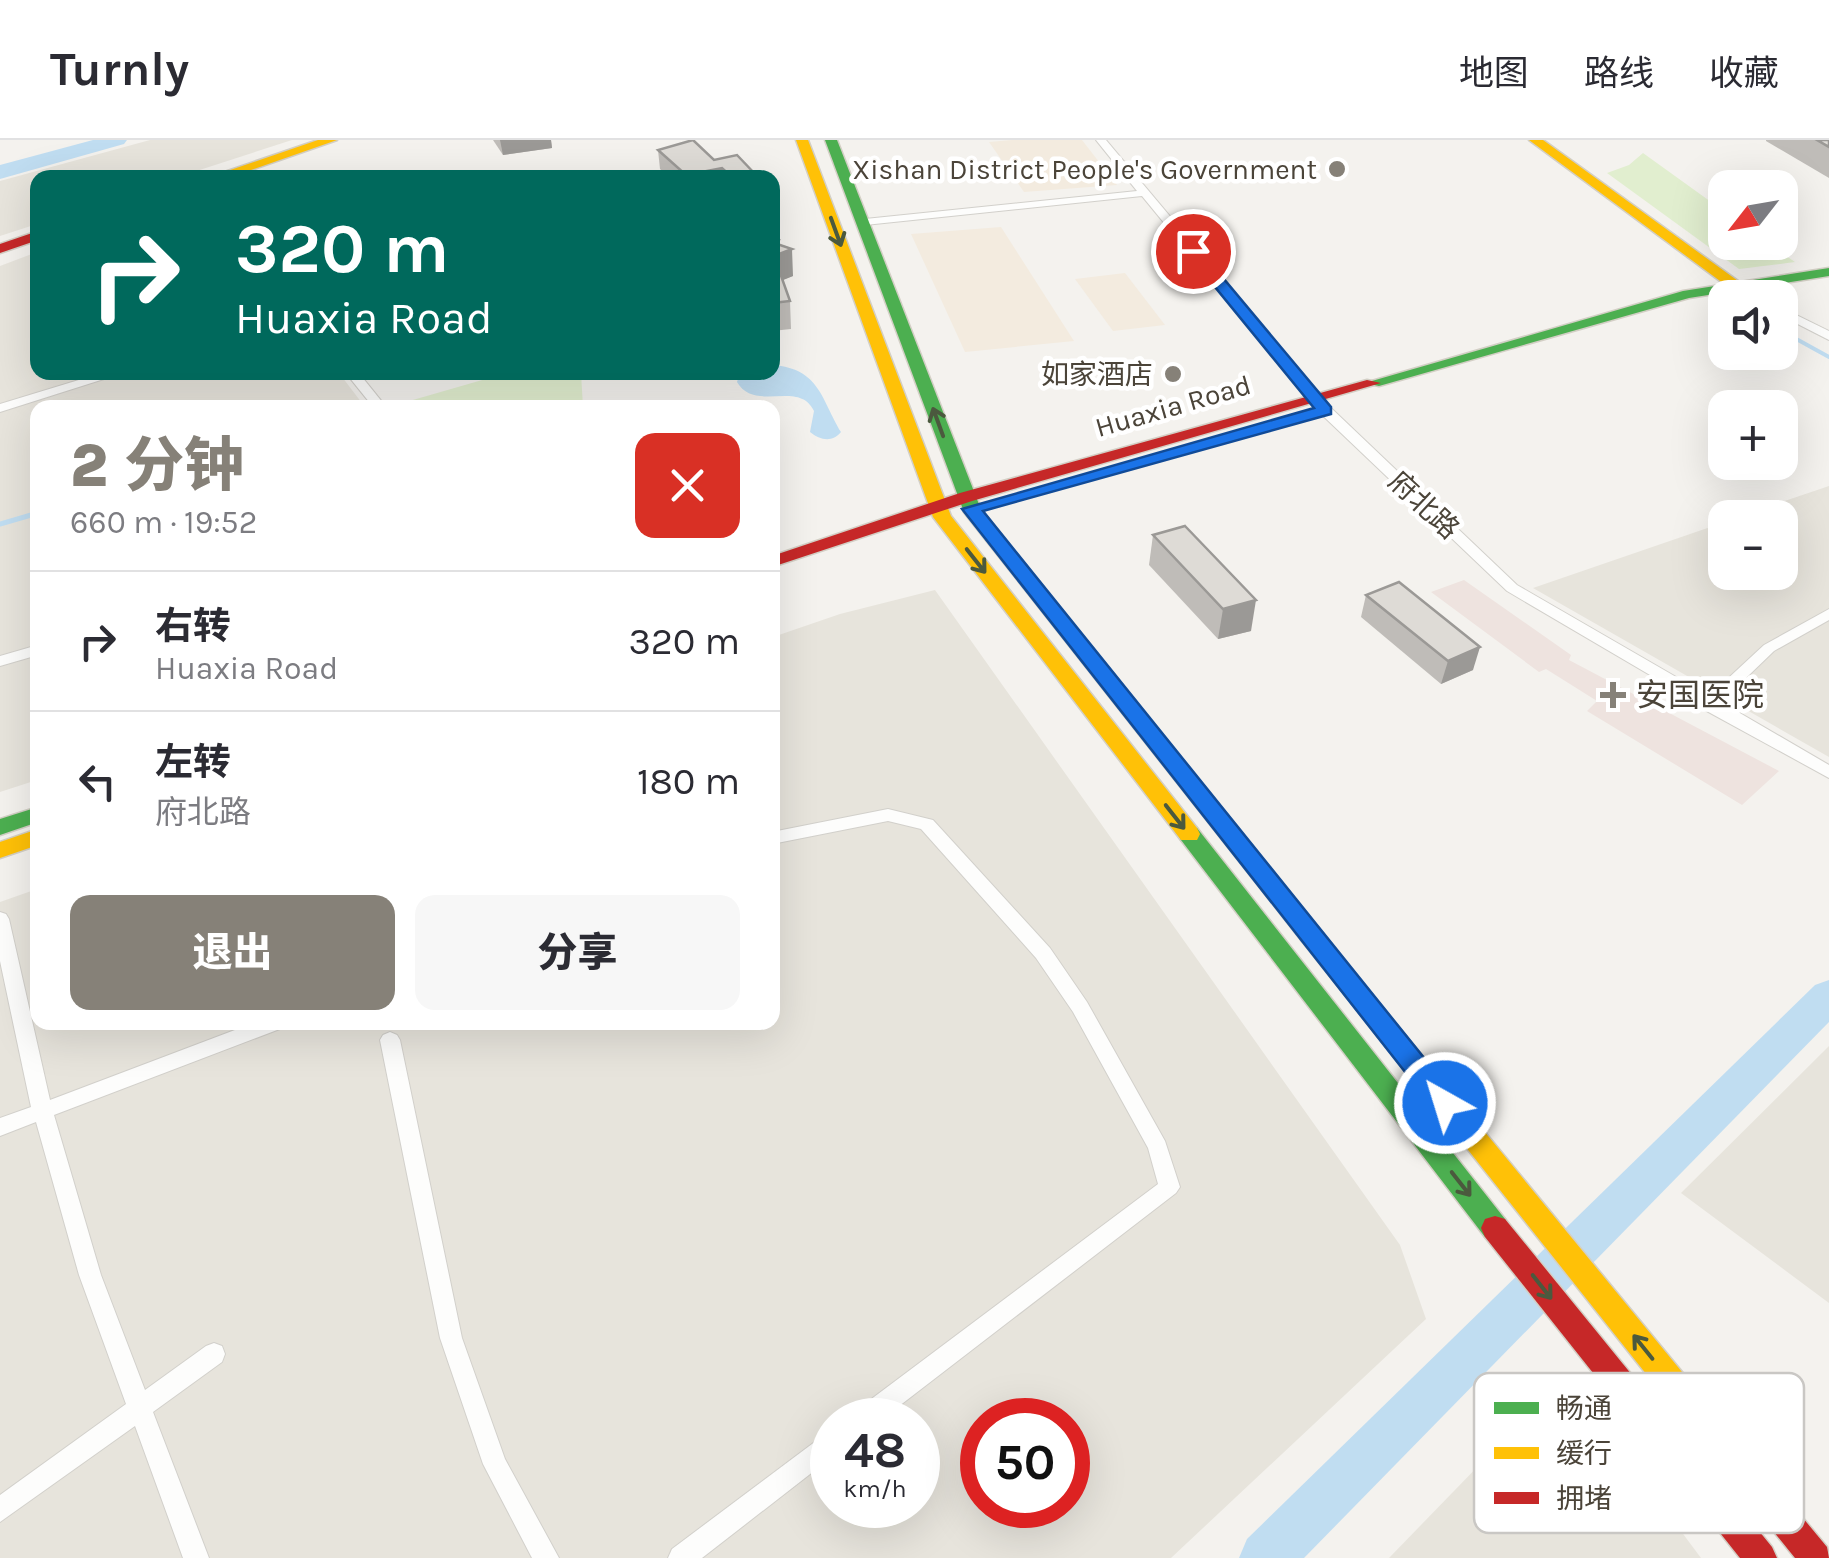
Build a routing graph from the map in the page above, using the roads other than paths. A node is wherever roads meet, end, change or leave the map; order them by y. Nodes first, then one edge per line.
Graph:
1 (308, 140) edge
2 (331, 140) edge
3 (802, 140) edge
4 (831, 140) edge
5 (1101, 140) edge
6 (1535, 140) edge
7 (1550, 140) edge
8 (216, 170) edge
9 (238, 170) edge
10 (1144, 193) junction
11 (864, 222) junction
12 (30, 238) edge
13 (30, 246) edge
14 (0, 248) edge
15 (0, 257) edge
16 (1829, 272) edge
17 (1724, 280) edge
18 (1726, 280) edge
19 (1796, 280) edge
20 (1829, 284) edge
21 (1798, 287) edge
22 (1708, 302) edge
23 (1798, 320) edge
24 (1829, 336) edge
25 (93, 380) edge
26 (357, 380) edge
27 (374, 400) edge
28 (1319, 404) junction
29 (0, 408) edge
30 (968, 503) junction
31 (939, 512) junction
32 (780, 560) edge
33 (780, 575) edge
34 (1829, 614) edge
35 (30, 652) edge
36 (0, 661) edge
37 (1709, 705) junction
38 (1829, 772) edge
39 (30, 817) edge
40 (0, 827) edge
41 (780, 836) edge
42 (30, 841) edge
43 (0, 850) edge
44 (0, 919) edge
45 (256, 1030) edge
46 (390, 1040) dead end
47 (42, 1109) junction
48 (0, 1127) edge
49 (214, 1354) dead end
50 (1611, 1373) edge
51 (1665, 1373) edge
52 (891, 1398) edge
53 (140, 1408) junction
54 (810, 1459) edge
55 (0, 1510) edge
56 (1741, 1533) edge
57 (1796, 1533) edge
58 (196, 1558) edge
59 (546, 1558) edge
60 (681, 1558) edge
61 (1761, 1558) edge
62 (1816, 1558) edge

1 - 8 main road
2 - 9 main road
3 -> 31 main road
4 - 11 main road
5 - 10 street, 府北路
6 - 17 main road
7 - 18 main road
10 - 11 street
10 - 28 street, 府北路
30 -> 11 main road
12 - 14 main road
13 - 15 main road
16 - 19 main road, Huaxia Road
20 - 21 main road, Huaxia Road
22 - 28 main road, Huaxia Road
23 - 24 street
25 - 29 street
26 - 27 street
28 - 30 main road, Huaxia Road
28 - 37 street, 府北路
30 - 31 main road, Huaxia Road
51 -> 30 main road
31 - 32 main road, Huaxia Road
31 - 33 main road, Huaxia Road
31 -> 50 main road
34 - 37 street
35 - 36 street
37 - 38 street, 府北路
39 - 40 main road
41 - 52 street
42 - 43 main road
44 - 47 street
45 - 47 street
46 - 59 street
47 - 48 street
47 - 53 street
49 - 53 street
53 - 55 street
53 - 58 street
54 - 60 street
56 -> 61 main road
62 -> 57 main road

